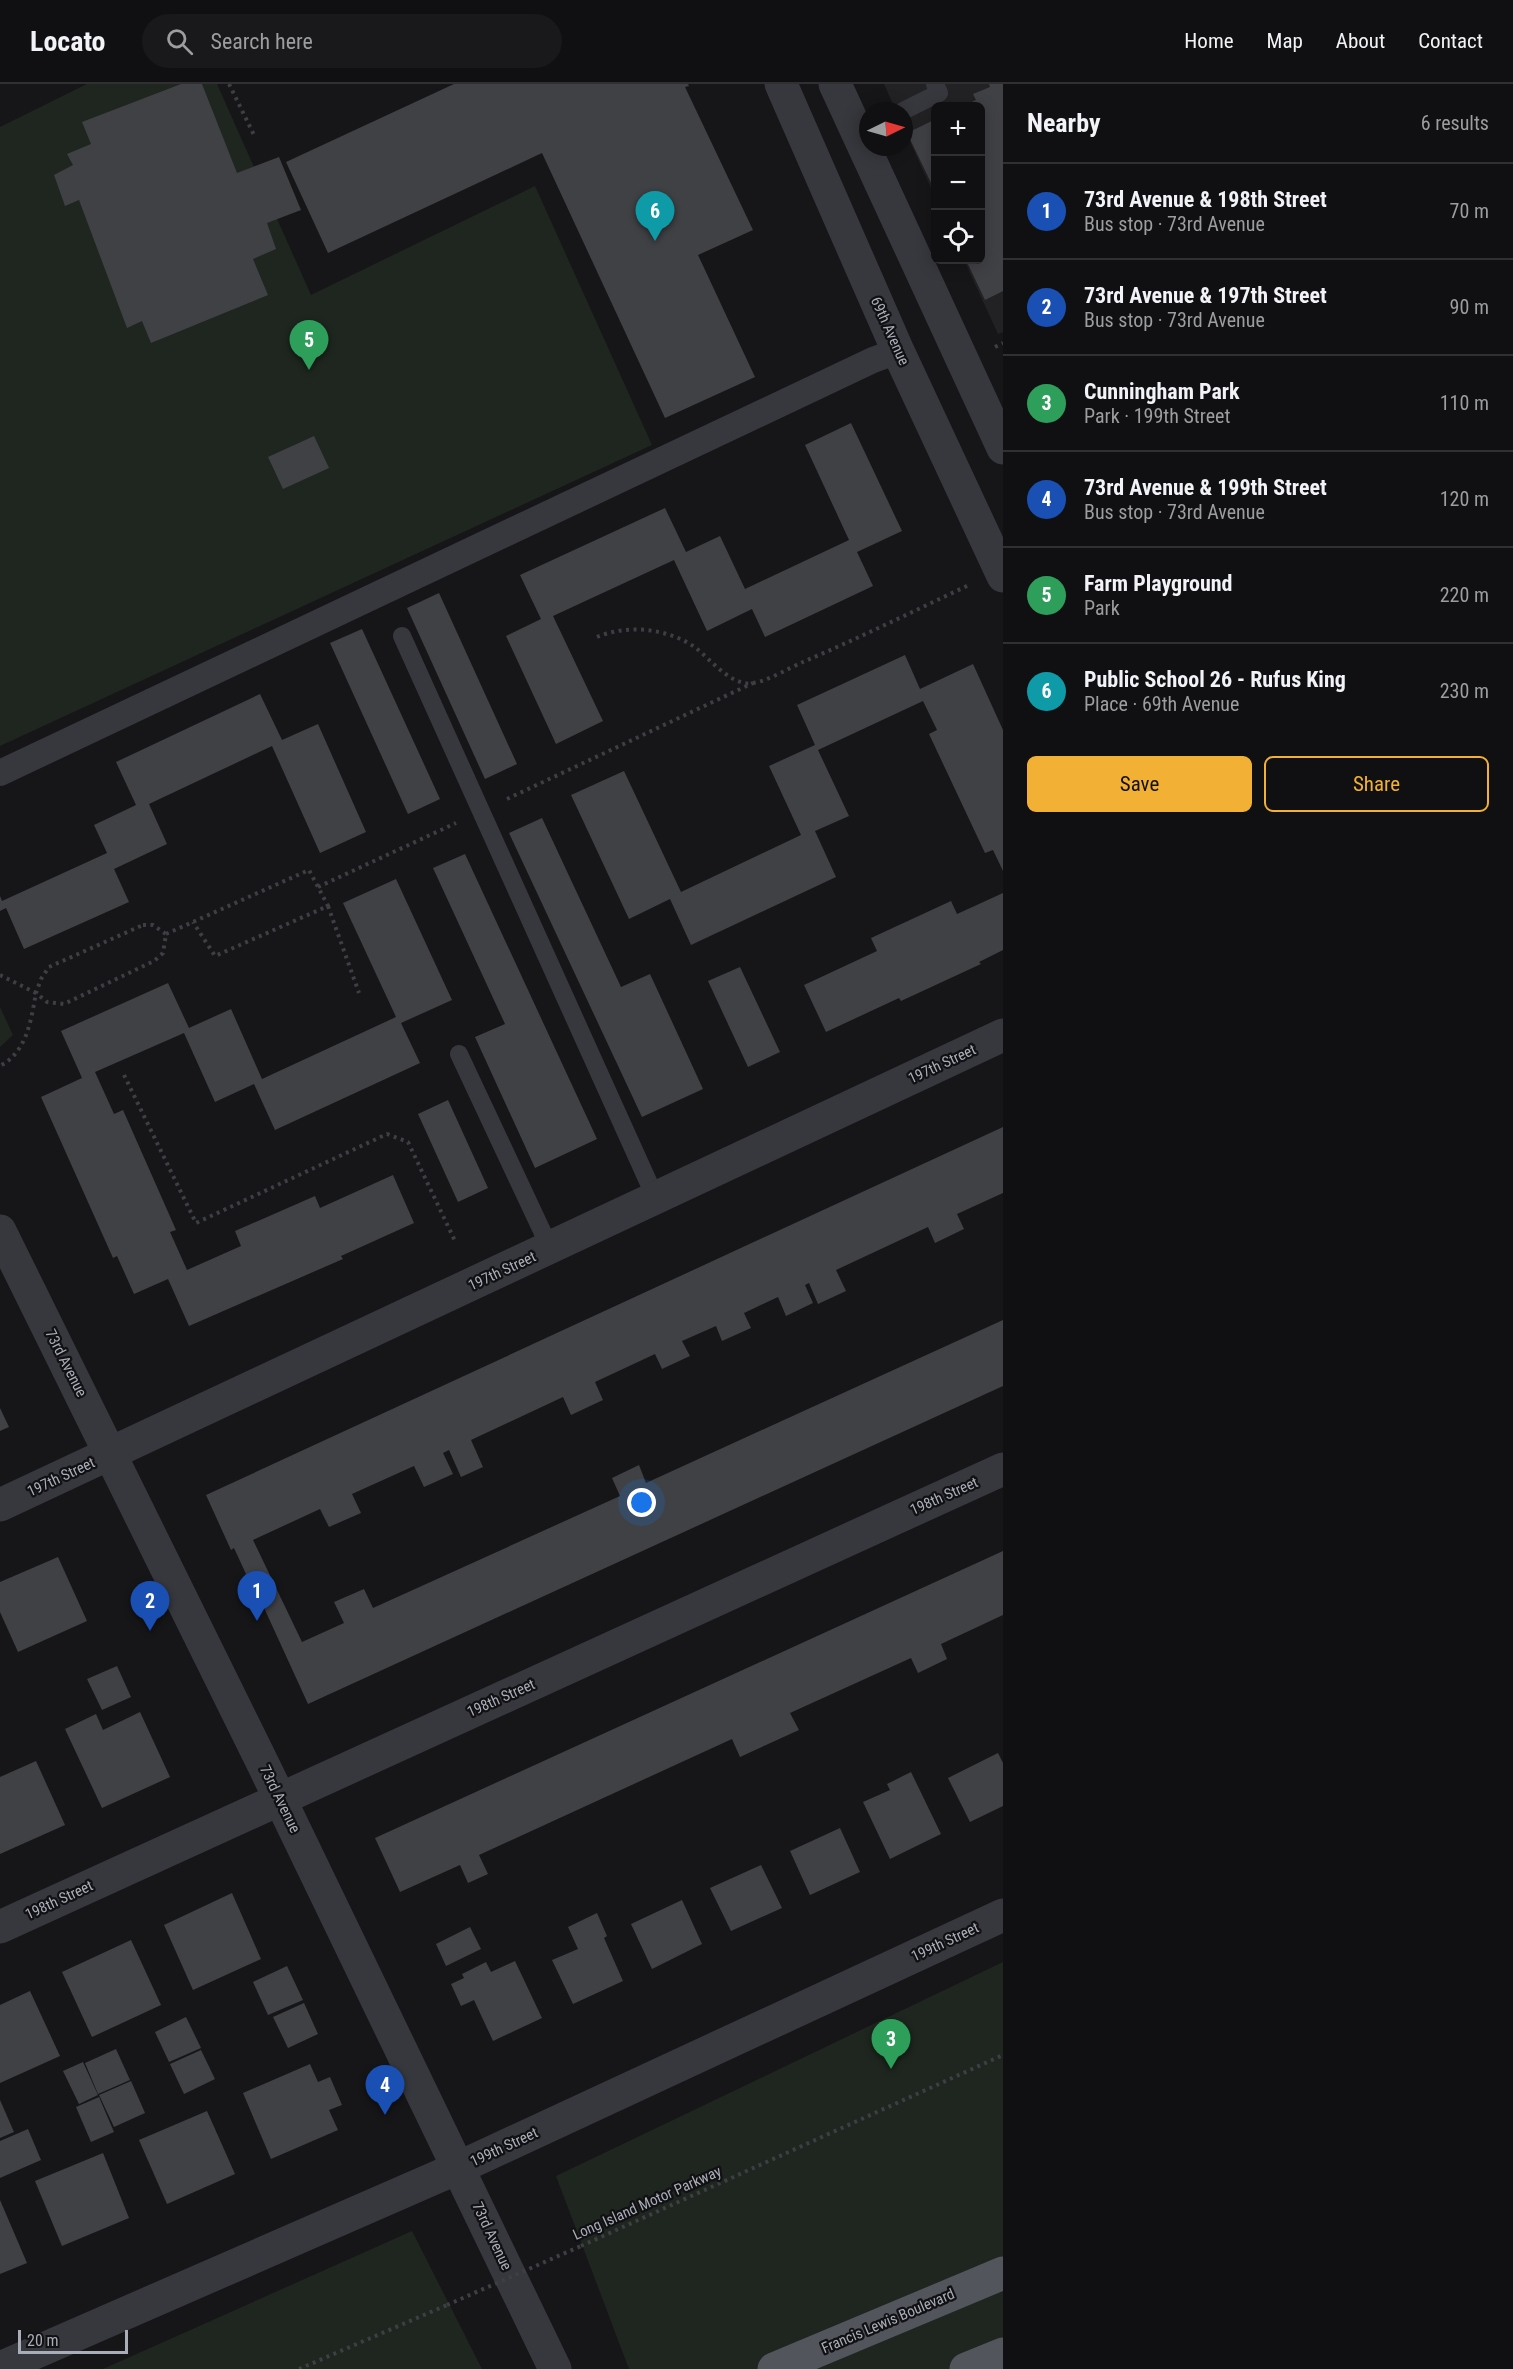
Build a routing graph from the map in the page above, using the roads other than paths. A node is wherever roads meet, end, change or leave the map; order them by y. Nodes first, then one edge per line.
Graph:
1 (781, 84) edge
2 (835, 84) edge
3 (935, 84) edge
4 (913, 106) edge
5 (859, 125) edge
6 (874, 156) edge
7 (898, 351) junction
8 (1003, 448) edge
9 (990, 579) edge
10 (402, 636) dead end
11 (0, 772) edge
12 (1003, 1035) edge
13 (459, 1054) dead end
14 (656, 1199) junction
15 (0, 1231) edge
16 (550, 1248) junction
17 (111, 1454) junction
18 (1003, 1469) edge
19 (0, 1505) edge
20 (280, 1799) junction
21 (1003, 1915) edge
22 (0, 1927) edge
23 (460, 2167) junction
24 (1003, 2273) edge
25 (1003, 2354) edge
26 (0, 2368) edge
27 (555, 2369) edge
28 (774, 2369) edge
29 (966, 2369) edge

1 - 7 street, 69th Avenue
2 - 5 street
3 - 4 lane
6 - 8 street
7 - 9 street, 69th Avenue
7 - 11 street
10 - 14 lane
12 - 14 street, 197th Street
13 - 16 lane
14 - 16 street, 197th Street
15 - 17 street, 73rd Avenue
16 - 17 street, 197th Street
17 - 19 street, 197th Street
17 - 20 street, 73rd Avenue
18 - 20 street, 198th Street
20 - 22 street, 198th Street
20 - 23 street, 73rd Avenue
21 - 23 street, 199th Street
23 - 26 street, 199th Street
23 - 27 street, 73rd Avenue
24 - 28 main road, Francis Lewis Boulevard
25 - 29 main road

